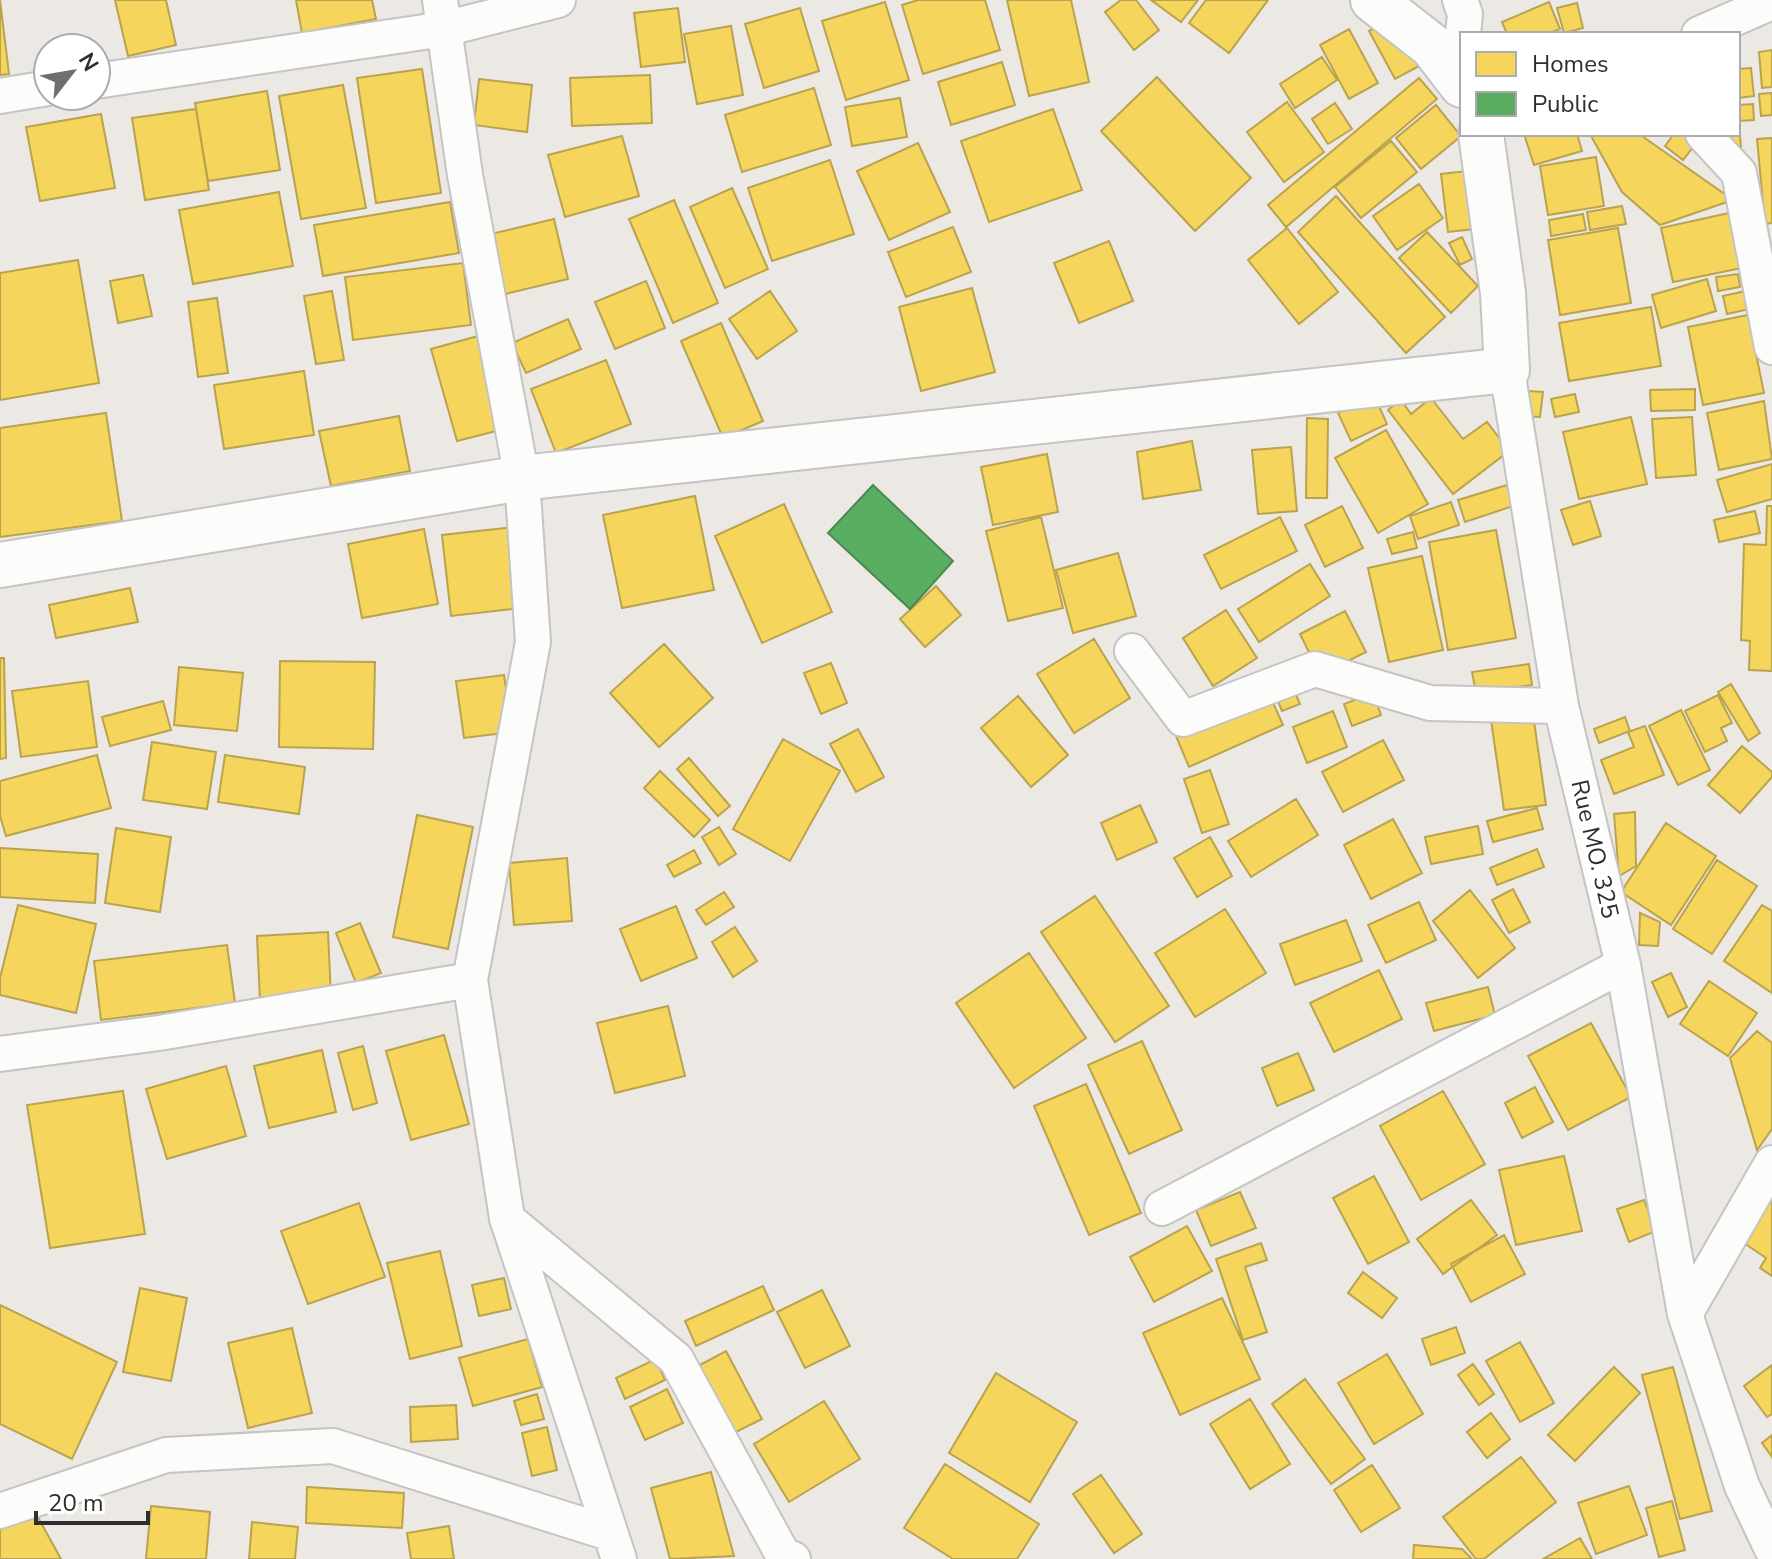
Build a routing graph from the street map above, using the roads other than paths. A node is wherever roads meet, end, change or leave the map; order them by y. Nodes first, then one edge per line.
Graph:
1 (558, 0) edge
2 (1373, 0) edge
3 (1460, 0) edge
4 (1772, 2) edge
5 (442, 14) edge
6 (1463, 32) edge
7 (1704, 32) edge
8 (1460, 71) edge
9 (112, 78) edge
10 (32, 91) edge
11 (0, 96) edge
12 (1481, 136) edge
13 (1705, 136) edge
14 (1772, 347) edge
15 (1507, 370) junction
16 (522, 478) junction
17 (0, 565) edge
18 (1132, 651) dead end
19 (1561, 706) junction
20 (1623, 965) junction
21 (470, 980) junction
22 (0, 1054) edge
23 (1772, 1163) edge
24 (1162, 1208) dead end
25 (507, 1218) junction
26 (1685, 1314) junction
27 (0, 1511) edge
28 (614, 1546) edge
29 (1764, 1546) edge
30 (793, 1559) edge

1 - 5 street
2 - 8 street
3 - 6 street
4 - 7 street
5 - 9 street
5 - 16 street
10 - 11 street
12 - 15 street, Rue MO. 325
13 - 14 street
15 - 16 street
15 - 19 street, Rue MO. 325
16 - 17 street
16 - 21 street
18 - 19 street
19 - 20 street, Rue MO. 325
20 - 24 street
20 - 26 street, Rue MO. 325
21 - 22 street
21 - 25 street
23 - 26 street
25 - 28 street
25 - 30 street
26 - 29 street, Rue MO. 325
27 - 28 street

